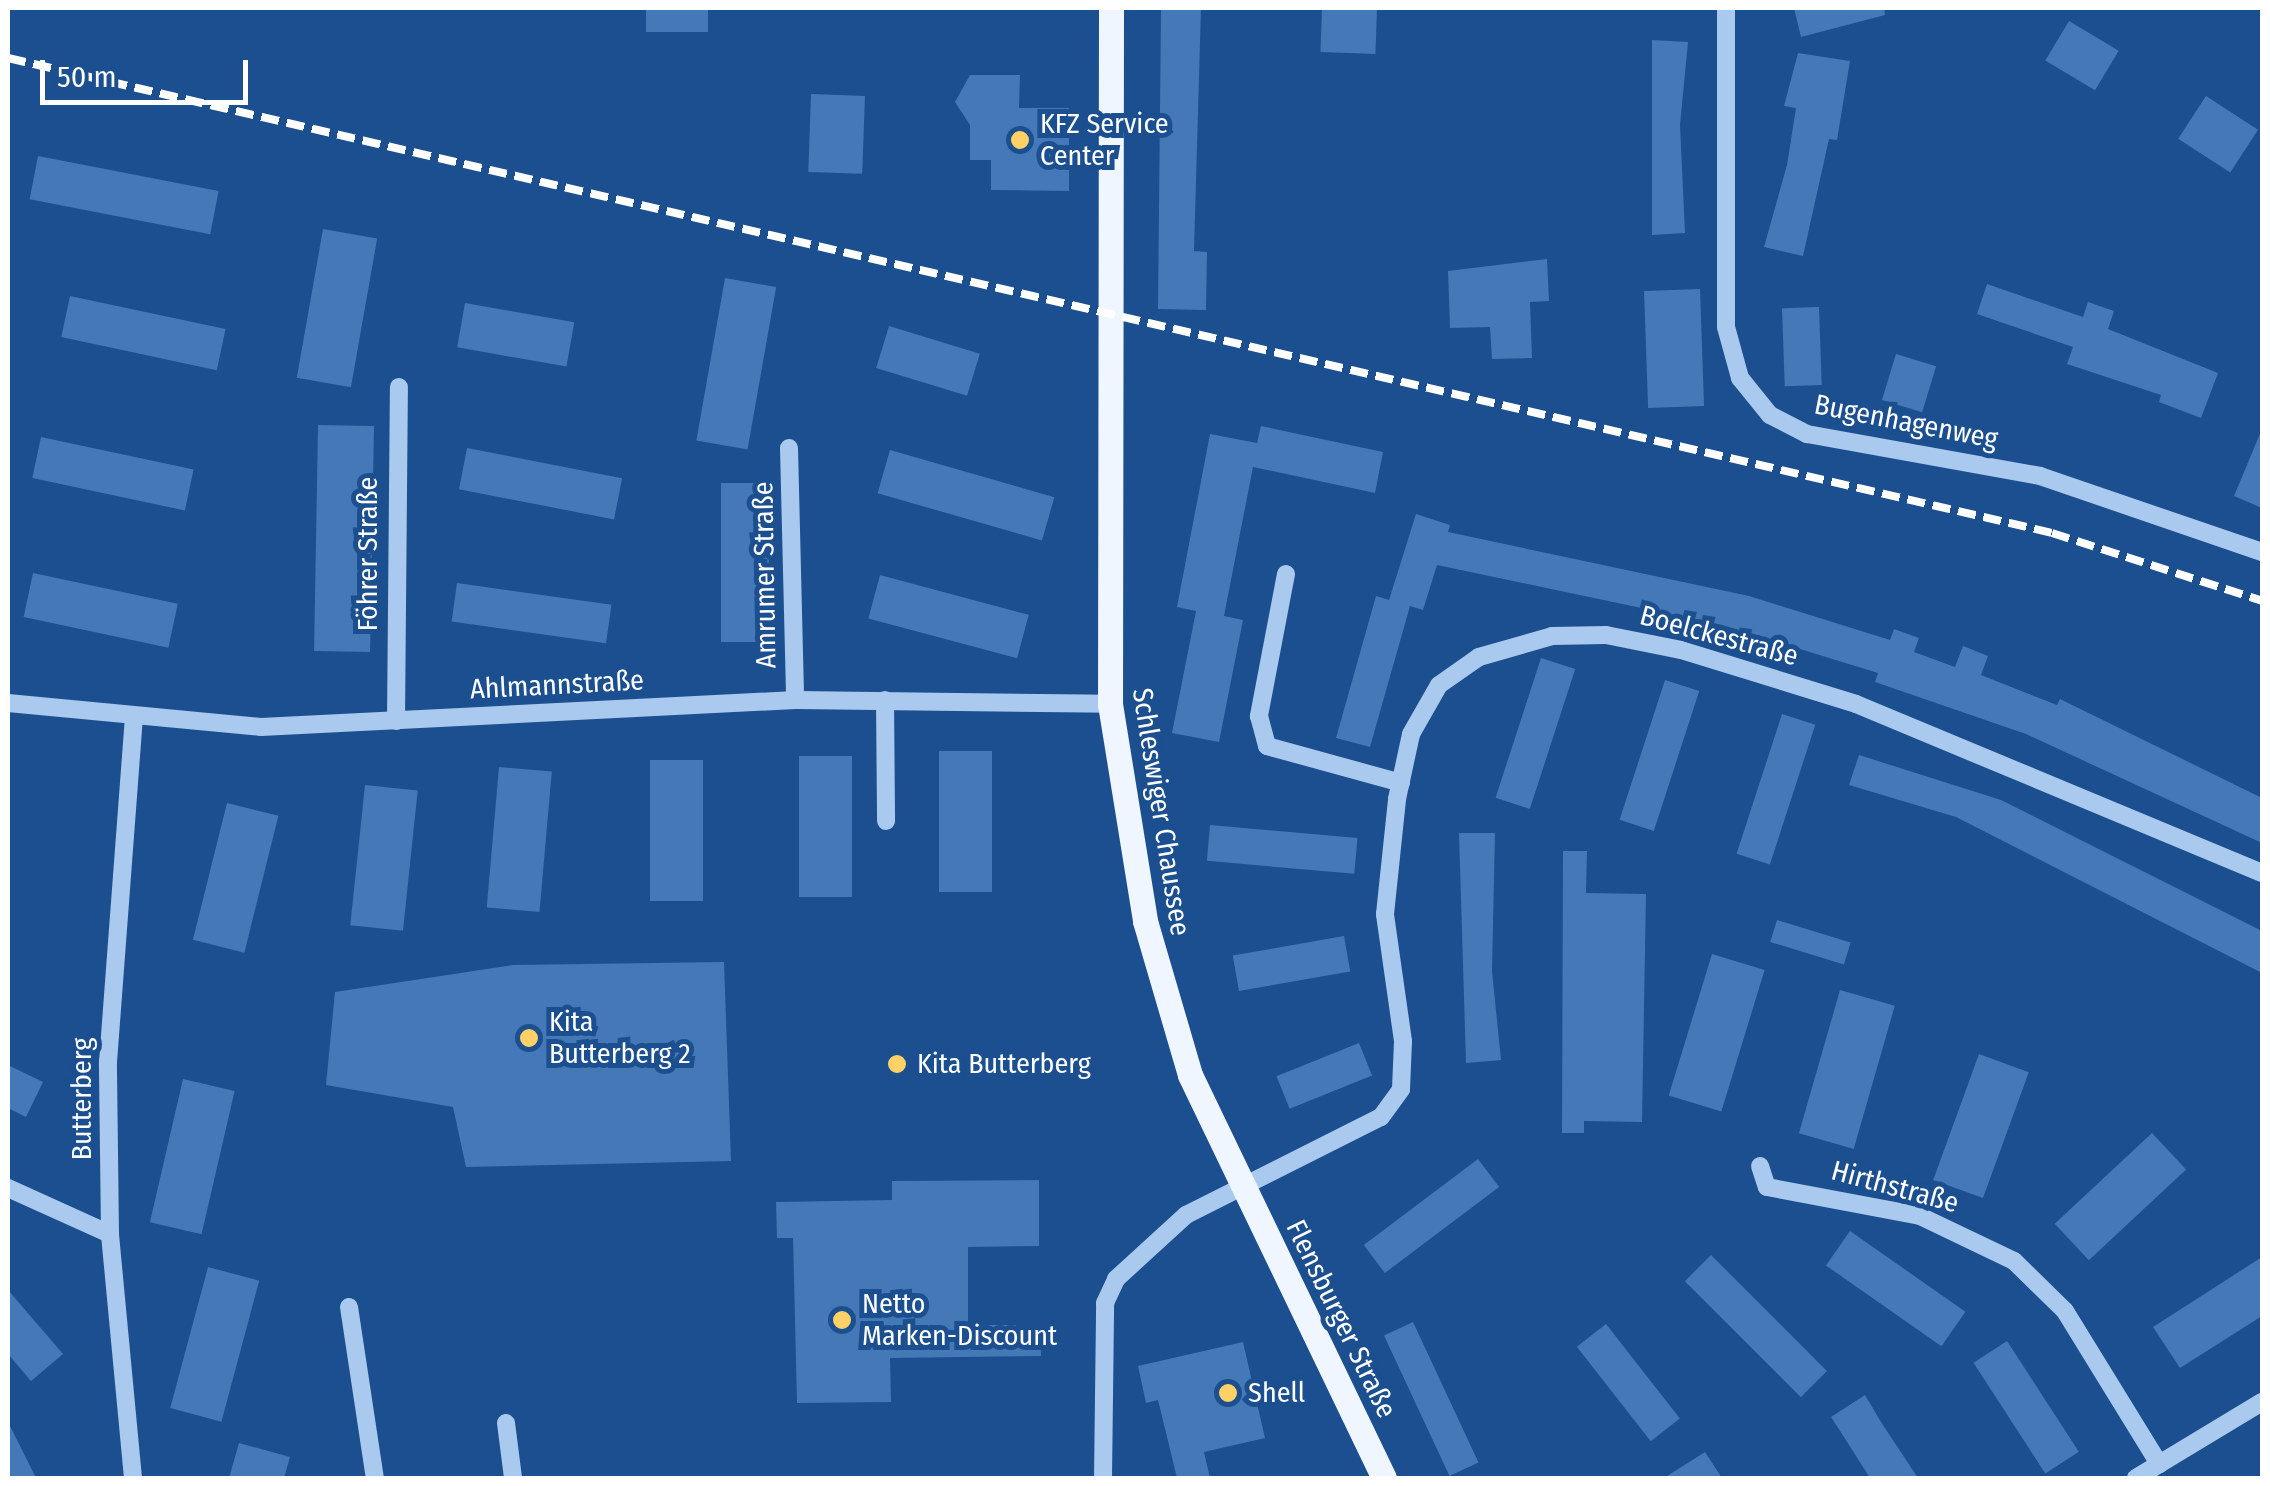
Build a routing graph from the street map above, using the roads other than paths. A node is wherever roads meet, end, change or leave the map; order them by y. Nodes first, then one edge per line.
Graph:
1 (1111, 8) edge
2 (1726, 8) edge
3 (399, 387) dead end
4 (789, 448) dead end
5 (2262, 552) edge
6 (1286, 574) dead end
7 (794, 700) junction
8 (885, 700) junction
9 (8, 704) edge
10 (1110, 704) junction
11 (134, 720) junction
12 (396, 721) junction
13 (1401, 783) junction
14 (886, 822) dead end
15 (2262, 873) edge
16 (1760, 1166) dead end
17 (1244, 1185) junction
18 (8, 1188) edge
19 (110, 1234) junction
20 (348, 1307) dead end
21 (2262, 1402) edge
22 (506, 1423) dead end
23 (2158, 1464) junction
24 (132, 1478) edge
25 (376, 1478) edge
26 (513, 1478) edge
27 (1103, 1478) edge
28 (1384, 1478) edge
29 (2136, 1478) edge

1 - 10 main road, Schleswiger Chaussee
2 - 5 street, Bugenhagenweg
3 - 12 street, Föhrer Straße
4 - 7 street, Amrumer Straße
6 - 13 street
7 - 8 street, Ahlmannstraße
7 - 12 street, Ahlmannstraße
8 - 10 street, Ahlmannstraße
8 - 14 street
9 - 11 street, Ahlmannstraße
10 - 17 main road, Schleswiger Chaussee
11 - 12 street, Ahlmannstraße
11 - 19 street, Butterberg
13 - 15 street, Boelckestraße
13 - 17 street, Boelckestraße
16 - 23 street, Hirthstraße
17 - 27 street
17 - 28 main road, Flensburger Straße
18 - 19 street
19 - 24 street, Butterberg
20 - 25 street
21 - 23 street
22 - 26 street
23 - 29 street

